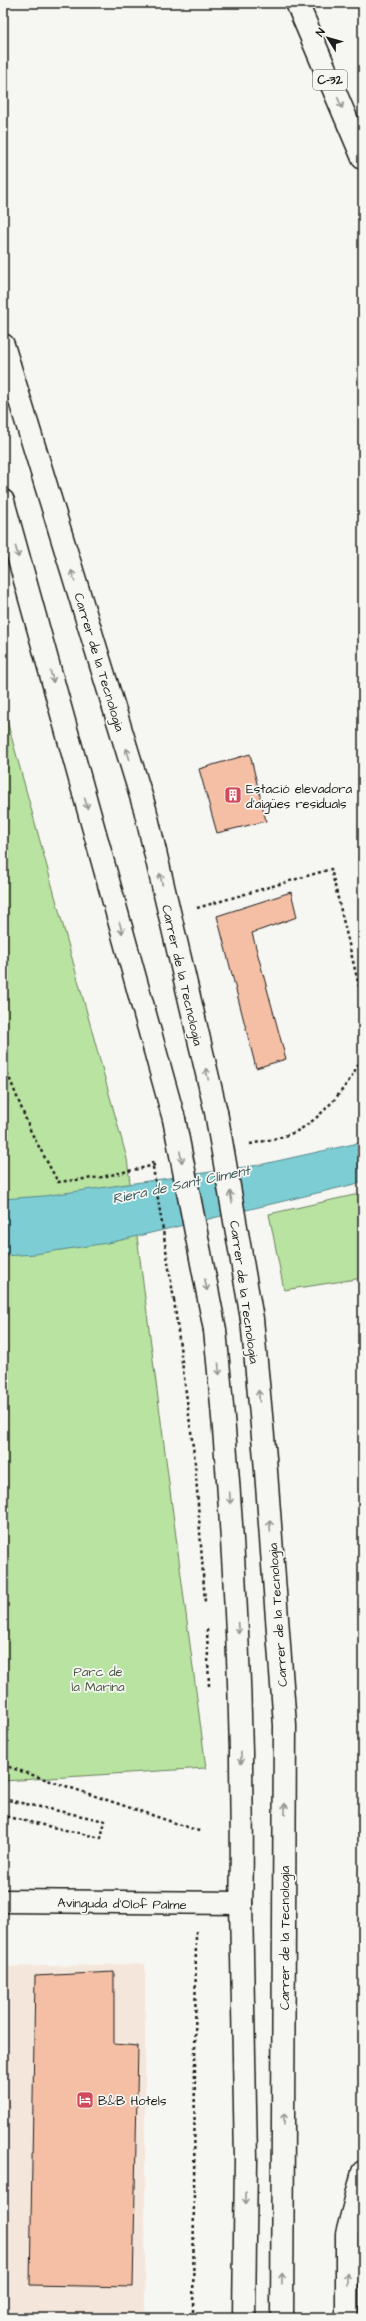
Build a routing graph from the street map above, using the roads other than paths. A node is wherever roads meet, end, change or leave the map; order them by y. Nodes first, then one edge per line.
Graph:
1 (297, 3) edge
2 (363, 158) edge
3 (3, 345) edge
4 (3, 501) edge
5 (3, 1901) edge
6 (241, 1903) junction
7 (363, 2172) edge
8 (244, 2318) edge
9 (282, 2318) edge
10 (347, 2318) edge

1 -> 2 main road, C-32
9 -> 3 main road, Carrer de la Tecnologia, bridge
4 -> 6 main road, bridge
5 - 6 main road, Avinguda d'Olof Palme
6 -> 8 main road
10 -> 7 main road

